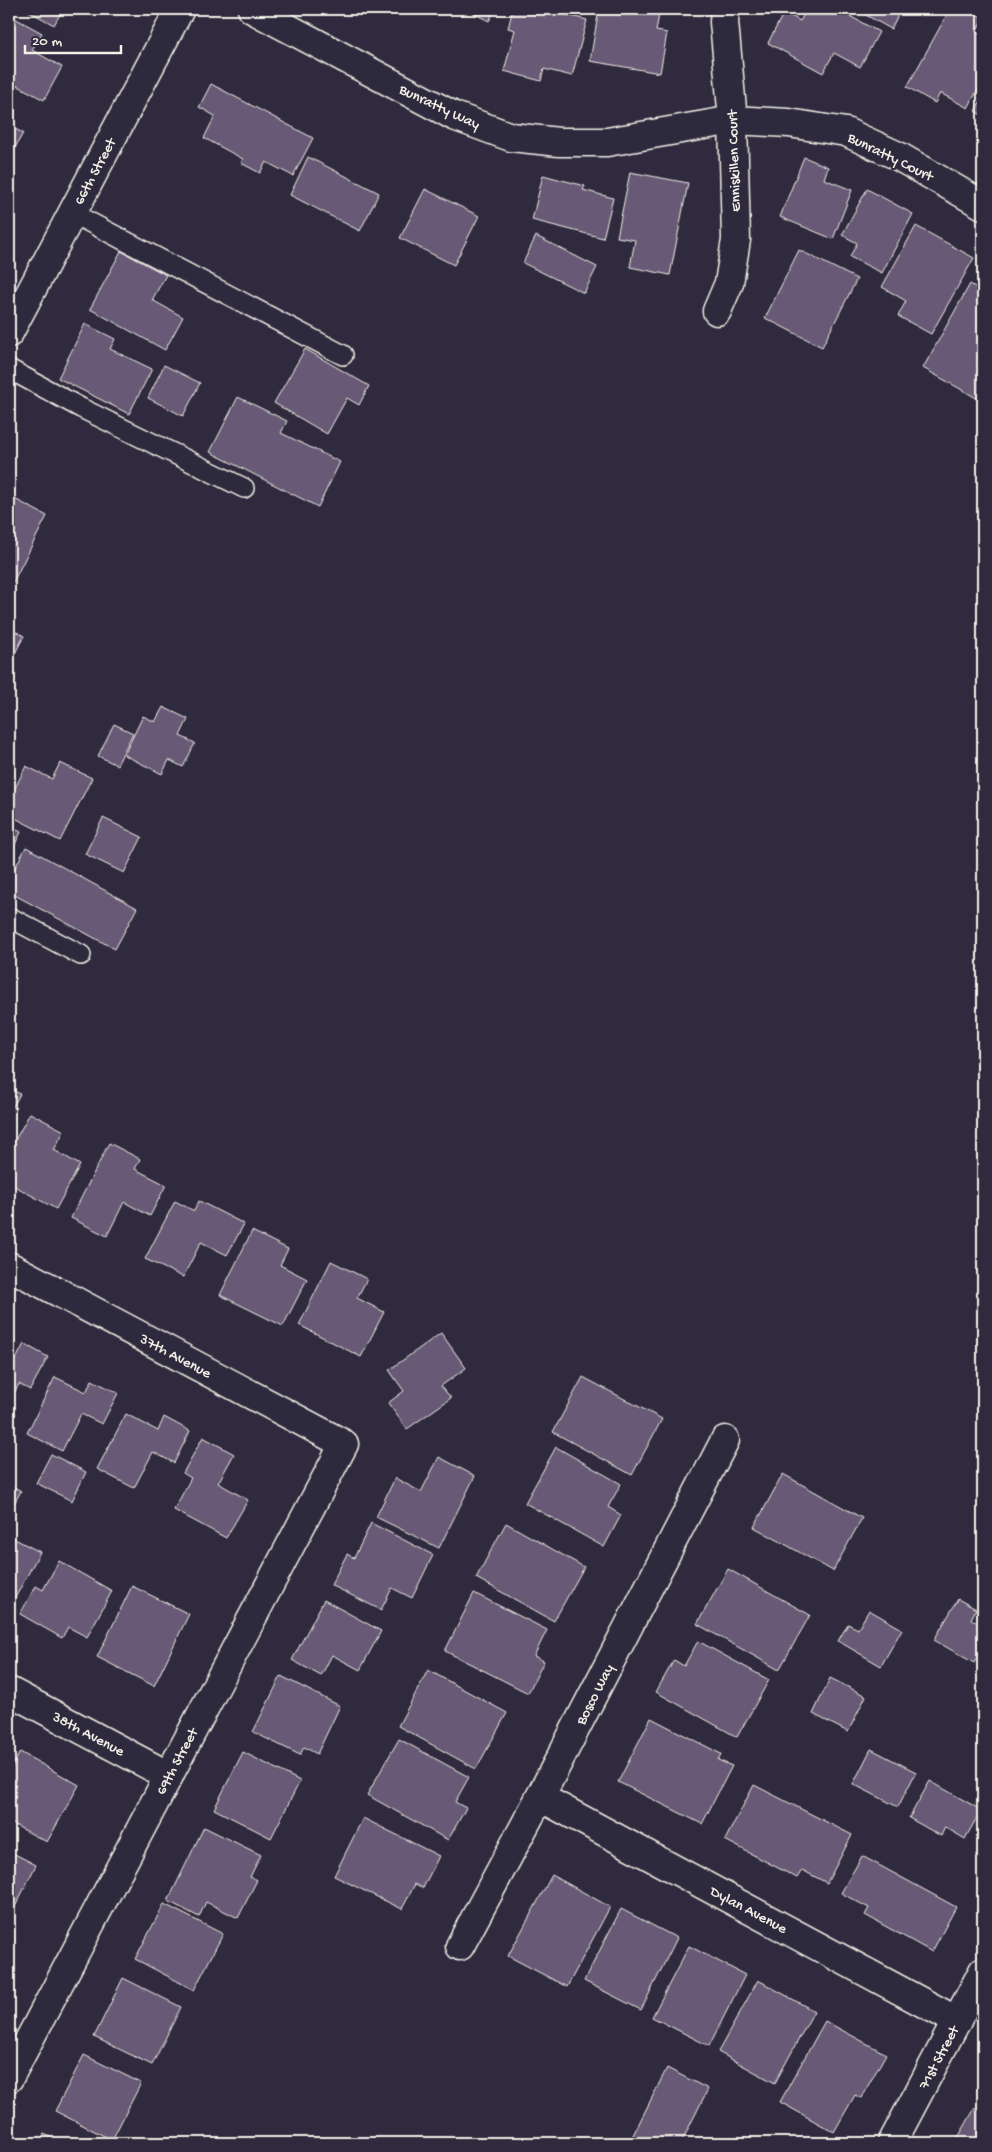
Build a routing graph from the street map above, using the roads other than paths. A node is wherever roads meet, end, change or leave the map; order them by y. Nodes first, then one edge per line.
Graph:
1 (180, 9) edge
2 (252, 9) edge
3 (725, 9) edge
4 (733, 120) junction
5 (983, 204) edge
6 (72, 213) junction
7 (717, 311) dead end
8 (9, 333) edge
9 (343, 355) dead end
10 (9, 369) edge
11 (244, 488) dead end
12 (9, 917) edge
13 (81, 955) dead end
14 (9, 1266) edge
15 (725, 1440) dead end
16 (344, 1444) joint
17 (9, 1691) edge
18 (169, 1776) junction
19 (540, 1797) junction
20 (460, 1946) dead end
21 (983, 1971) edge
22 (957, 2021) junction
23 (9, 2078) edge
24 (895, 2142) edge

1 - 6 street, 66th Street
2 - 4 street, Bunratty Way
3 - 4 street, Enniskillen Court
4 - 5 street, Bunratty Court
4 - 7 street, Enniskillen Court
6 - 8 street, 66th Street
6 - 9 lane
10 - 11 lane
12 - 13 lane
14 - 16 street, 37th Avenue
15 - 19 street, Bosco Way
16 - 18 street, 69th Street
17 - 18 street, 38th Avenue
18 - 23 street, 69th Street
19 - 20 street, Bosco Way
19 - 22 street, Dylan Avenue
21 - 22 street, 71st Street
22 - 24 street, 71st Street

